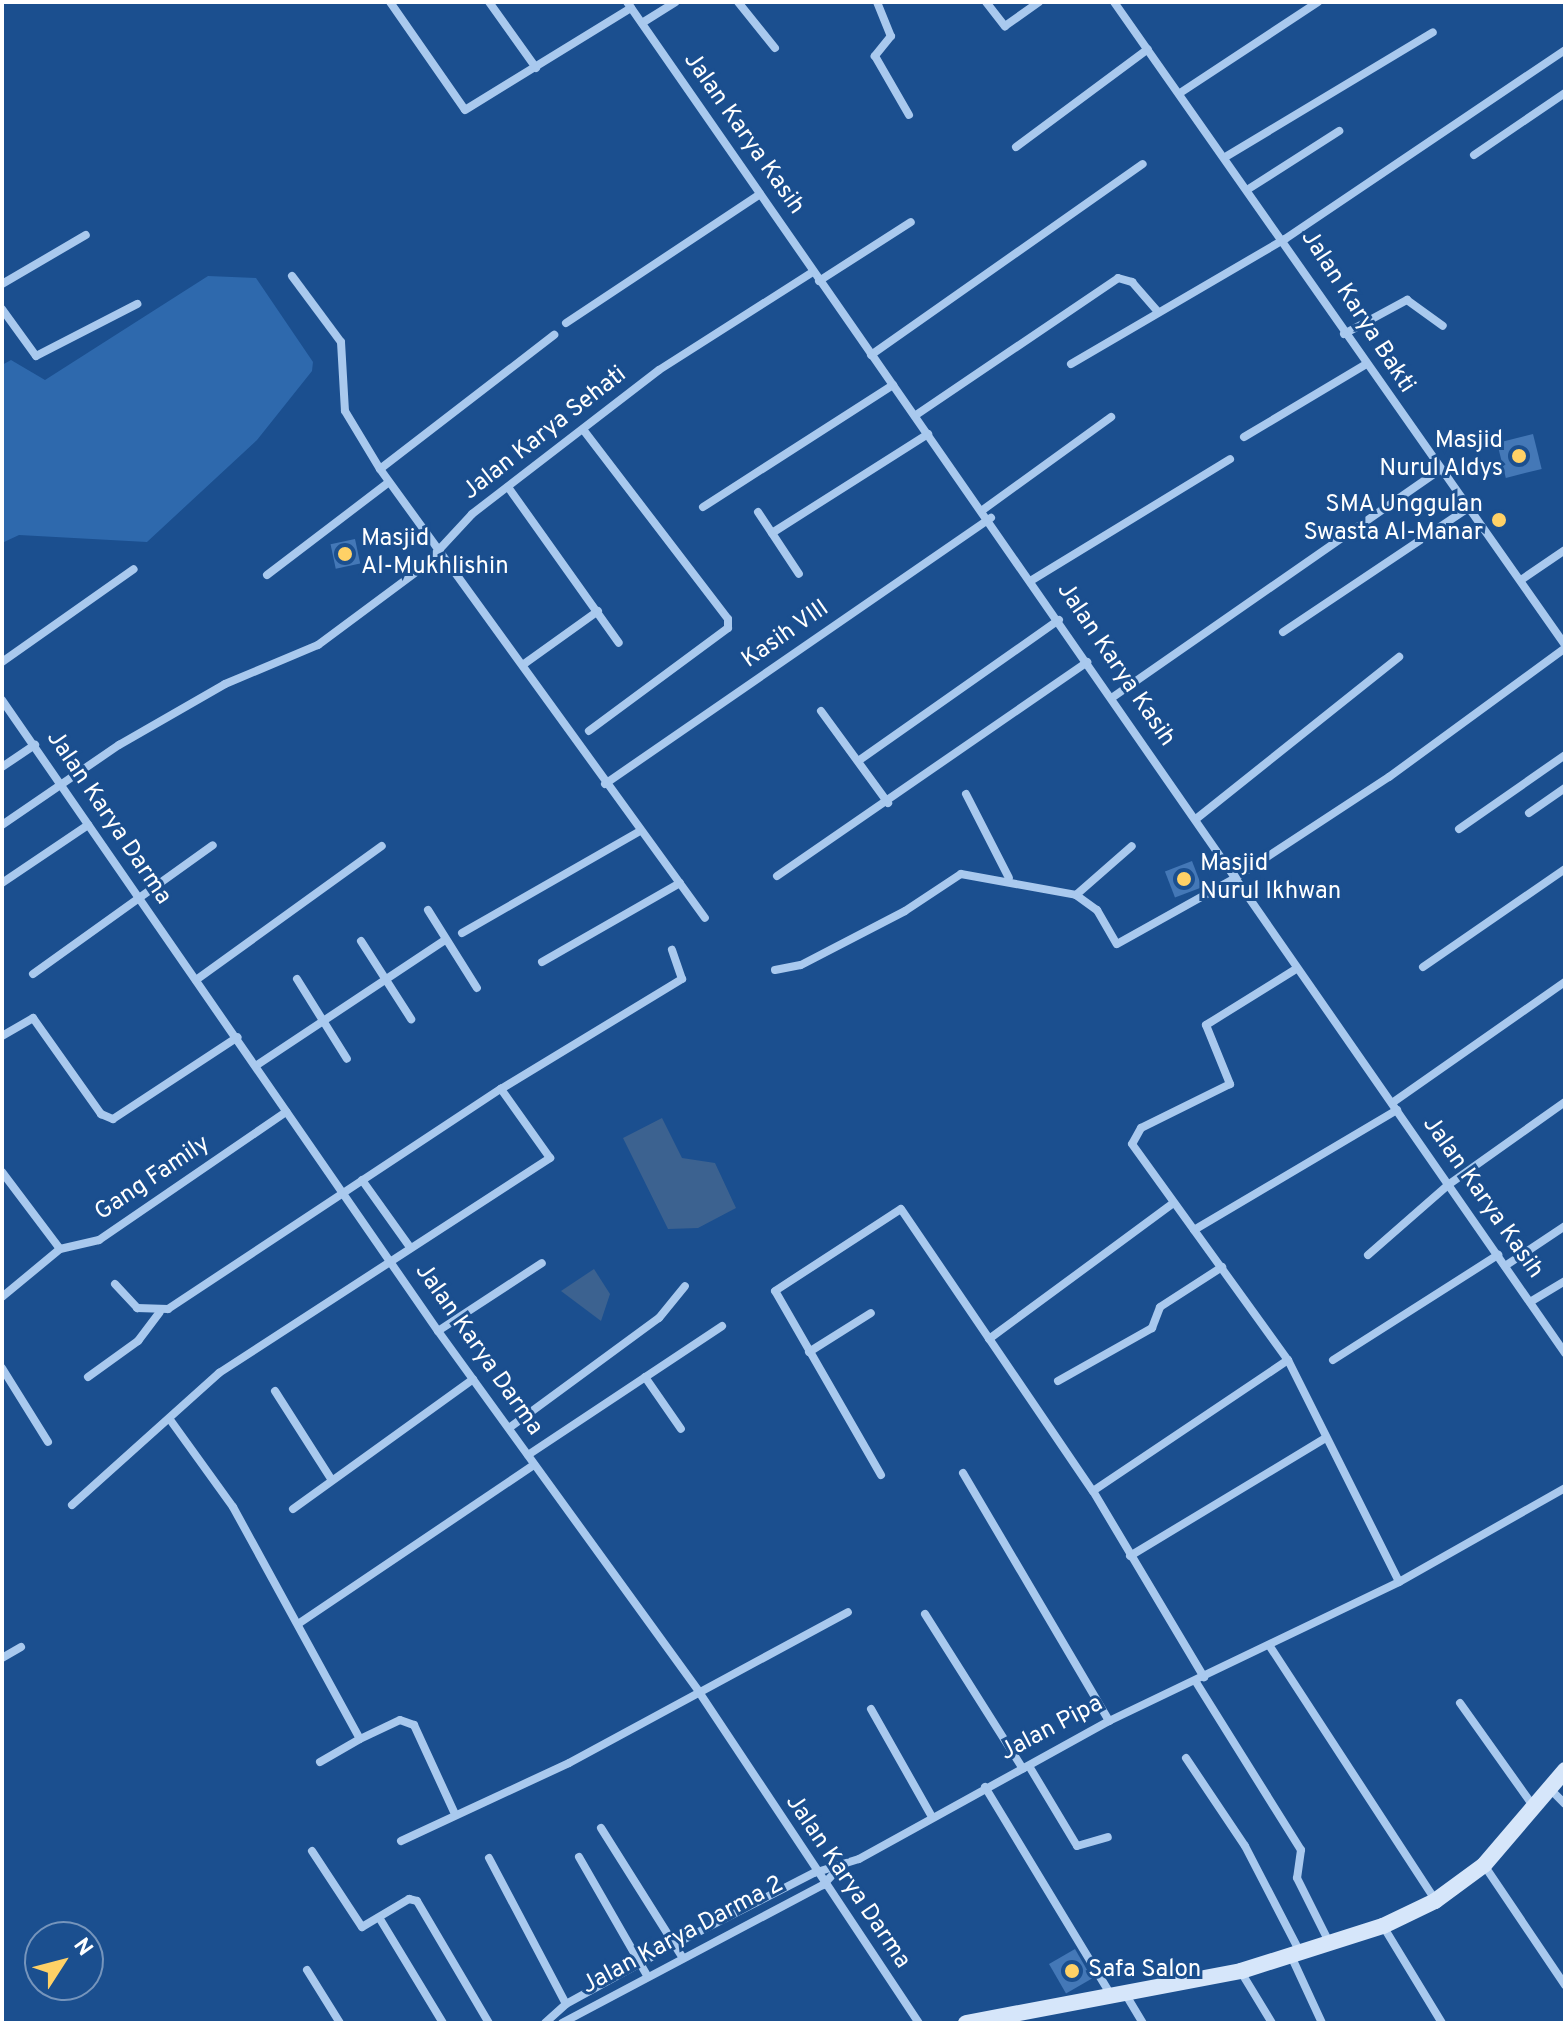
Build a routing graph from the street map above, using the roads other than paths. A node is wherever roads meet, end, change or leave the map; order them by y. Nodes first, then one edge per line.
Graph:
1 (390, 2) edge
2 (489, 2) edge
3 (675, 2) edge
4 (738, 2) edge
5 (877, 2) edge
6 (986, 2) edge
7 (1039, 2) edge
8 (1114, 2) edge
9 (1318, 2) edge
10 (629, 5) edge
11 (642, 23) junction
12 (1433, 32) dead end
13 (775, 48) dead end
14 (1148, 49) junction
15 (1565, 50) edge
16 (536, 68) junction
17 (1180, 93) junction
18 (1565, 93) edge
19 (909, 115) dead end
20 (1339, 131) dead end
21 (1016, 147) dead end
22 (1474, 155) dead end
23 (1227, 156) junction
24 (1143, 164) dead end
25 (1250, 188) junction
26 (760, 194) junction
27 (911, 222) dead end
28 (86, 235) dead end
29 (1285, 239) junction
30 (813, 272) junction
31 (292, 276) dead end
32 (819, 281) junction
33 (2, 284) edge
34 (137, 304) dead end
35 (2, 309) edge
36 (1158, 312) junction
37 (566, 323) dead end
38 (1443, 326) dead end
39 (1344, 334) junction
40 (554, 335) dead end
41 (871, 355) junction
42 (1071, 364) dead end
43 (1365, 365) junction
44 (893, 385) junction
45 (916, 415) junction
46 (1111, 417) dead end
47 (585, 432) junction
48 (928, 434) junction
49 (1244, 437) dead end
50 (1230, 459) dead end
51 (380, 469) junction
52 (1440, 470) junction
53 (389, 482) junction
54 (508, 487) junction
55 (703, 507) dead end
56 (1468, 508) junction
57 (984, 509) junction
58 (758, 512) dead end
59 (991, 518) junction
60 (772, 533) junction
61 (1565, 550) edge
62 (440, 551) junction
63 (134, 569) dead end
64 (799, 574) dead end
65 (267, 575) dead end
66 (1032, 580) junction
67 (1521, 580) junction
68 (598, 611) junction
69 (1059, 620) junction
70 (1283, 632) dead end
71 (619, 643) dead end
72 (1565, 646) edge
73 (1399, 657) dead end
74 (2, 662) edge
75 (1087, 662) junction
76 (524, 664) junction
77 (1113, 697) junction
78 (2, 700) edge
79 (821, 711) dead end
80 (589, 731) dead end
81 (35, 745) junction
82 (1565, 755) edge
83 (861, 759) junction
84 (2, 767) edge
85 (605, 784) junction
86 (64, 785) junction
87 (1565, 788) edge
88 (966, 794) dead end
89 (888, 803) junction
90 (1529, 813) dead end
91 (1196, 819) junction
92 (2, 825) edge
93 (88, 825) junction
94 (1459, 829) dead end
95 (638, 832) junction
96 (213, 845) dead end
97 (382, 846) dead end
98 (1132, 846) dead end
99 (1565, 869) edge
100 (777, 876) dead end
101 (1009, 878) junction
102 (1235, 878) junction
103 (2, 883) edge
104 (680, 883) junction
105 (136, 895) junction
106 (1076, 895) junction
107 (428, 910) dead end
108 (705, 918) dead end
109 (462, 933) dead end
110 (445, 940) junction
111 (361, 941) dead end
112 (672, 950) dead end
113 (542, 962) dead end
114 (1423, 967) dead end
115 (1296, 969) junction
116 (775, 970) dead end
117 (33, 974) dead end
118 (297, 979) dead end
119 (384, 979) junction
120 (196, 980) junction
121 (1565, 982) edge
122 (477, 988) dead end
123 (321, 1019) junction
124 (411, 1019) dead end
125 (2, 1036) edge
126 (238, 1037) junction
127 (347, 1059) dead end
128 (257, 1065) junction
129 (501, 1089) junction
130 (1565, 1102) edge
131 (1394, 1106) junction
132 (286, 1112) junction
133 (2, 1172) edge
134 (362, 1180) junction
135 (1448, 1185) junction
136 (343, 1192) junction
137 (1172, 1204) junction
138 (1565, 1226) edge
139 (1194, 1230) junction
140 (409, 1246) junction
141 (60, 1249) junction
142 (1368, 1255) dead end
143 (1498, 1255) junction
144 (389, 1258) junction
145 (542, 1263) dead end
146 (1505, 1266) junction
147 (1222, 1267) junction
148 (1565, 1281) edge
149 (115, 1284) dead end
150 (685, 1286) dead end
151 (2, 1297) edge
152 (1530, 1302) junction
153 (160, 1312) junction
154 (871, 1313) dead end
155 (722, 1326) dead end
156 (438, 1331) junction
157 (989, 1339) junction
158 (809, 1352) junction
159 (1565, 1353) edge
160 (1288, 1360) junction
161 (1333, 1360) dead end
162 (2, 1368) edge
163 (88, 1377) dead end
164 (645, 1377) junction
165 (473, 1379) junction
166 (1058, 1381) dead end
167 (275, 1391) dead end
168 (171, 1421) junction
169 (509, 1428) junction
170 (681, 1429) dead end
171 (1324, 1439) junction
172 (48, 1442) dead end
173 (528, 1455) junction
174 (534, 1465) junction
175 (963, 1473) dead end
176 (881, 1475) dead end
177 (331, 1479) junction
178 (1565, 1488) edge
179 (1093, 1491) junction
180 (72, 1505) dead end
181 (293, 1509) dead end
182 (1130, 1556) junction
183 (1399, 1582) junction
184 (848, 1612) dead end
185 (925, 1614) dead end
186 (298, 1624) junction
187 (1269, 1645) junction
188 (21, 1647) dead end
189 (2, 1658) edge
190 (1200, 1679) junction
191 (699, 1692) junction
192 (1460, 1703) dead end
193 (871, 1709) dead end
194 (1109, 1721) junction
195 (360, 1739) junction
196 (1186, 1758) dead end
197 (320, 1762) dead end
198 (1026, 1767) junction
199 (1565, 1770) edge
200 (985, 1787) junction
201 (1550, 1789) junction
202 (1565, 1804) edge
203 (1534, 1807) junction
204 (455, 1814) junction
205 (932, 1817) junction
206 (601, 1828) dead end
207 (1108, 1837) dead end
208 (401, 1841) dead end
209 (312, 1851) dead end
210 (579, 1857) dead end
211 (489, 1858) dead end
212 (1484, 1865) junction
213 (838, 1869) junction
214 (814, 1873) junction
215 (823, 1885) junction
216 (1435, 1901) junction
217 (731, 1917) junction
218 (380, 1919) junction
219 (1383, 1926) junction
220 (737, 1929) junction
221 (675, 1944) junction
222 (1330, 1945) junction
223 (1296, 1956) junction
224 (683, 1958) junction
225 (641, 1962) junction
226 (307, 1970) dead end
227 (1241, 1971) junction
228 (648, 1977) junction
229 (1565, 1985) edge
230 (1119, 1997) junction
231 (566, 2004) junction
232 (340, 2023) edge
233 (443, 2023) edge
234 (489, 2023) edge
235 (545, 2023) edge
236 (562, 2023) edge
237 (919, 2023) edge
238 (966, 2023) edge
239 (1143, 2023) edge
240 (1272, 2023) edge
241 (1322, 2023) edge
242 (1442, 2023) edge

1 - 16 street
2 - 16 street
3 - 11 street
4 - 13 street
5 - 19 street
6 - 7 street
8 - 14 street, Jalan Karya Bakti
9 - 17 street
10 - 11 street, Jalan Karya Kasih
10 - 16 street
11 - 26 street, Jalan Karya Kasih
12 - 23 street
14 - 17 street, Jalan Karya Bakti
14 - 21 street
15 - 29 street
17 - 23 street, Jalan Karya Bakti
18 - 22 street
20 - 25 street
23 - 25 street, Jalan Karya Bakti
24 - 41 street
25 - 29 street, Jalan Karya Bakti
26 - 30 street, Jalan Karya Kasih
26 - 37 street
27 - 32 street
28 - 33 street
29 - 36 street
29 - 39 street, Jalan Karya Bakti
30 - 32 street, Jalan Karya Kasih
30 - 47 street, Jalan Karya Sehati
31 - 51 street
32 - 41 street, Jalan Karya Kasih
34 - 35 street
36 - 42 street
36 - 45 street
38 - 39 street
39 - 43 street, Jalan Karya Bakti
40 - 51 street
41 - 44 street, Jalan Karya Kasih
43 - 49 street
43 - 52 street, Jalan Karya Bakti
44 - 45 street, Jalan Karya Kasih
44 - 55 street
45 - 48 street, Jalan Karya Kasih
46 - 57 street
47 - 54 street, Jalan Karya Sehati
47 - 80 street
48 - 57 street, Jalan Karya Kasih
48 - 60 street
50 - 66 street
51 - 53 street
52 - 56 street, Jalan Karya Bakti
52 - 77 street
53 - 62 street
53 - 65 street
54 - 62 street, Jalan Karya Sehati
54 - 68 street
56 - 67 street, Jalan Karya Bakti
56 - 70 street
57 - 59 street, Jalan Karya Kasih
58 - 60 street
59 - 66 street, Jalan Karya Kasih
59 - 85 street, Kasih VIII
60 - 64 street
61 - 67 street
62 - 76 street
62 - 86 street, Jalan Karya Sehati
63 - 74 street
66 - 69 street, Jalan Karya Kasih
67 - 72 street, Jalan Karya Bakti
68 - 71 street
68 - 76 street
69 - 75 street, Jalan Karya Kasih
69 - 83 street
72 - 102 street
73 - 91 street
75 - 77 street, Jalan Karya Kasih
75 - 89 street
76 - 85 street
77 - 91 street, Jalan Karya Kasih
78 - 81 street, Jalan Karya Darma
79 - 83 street
81 - 84 street
81 - 86 street, Jalan Karya Darma
82 - 94 street
83 - 89 street
85 - 95 street
86 - 92 street, Jalan Karya Sehati
86 - 93 street, Jalan Karya Darma
87 - 90 street
88 - 101 street
89 - 100 street
91 - 102 street, Jalan Karya Kasih
93 - 103 street
93 - 105 street, Jalan Karya Darma
95 - 104 street
95 - 109 street
96 - 105 street
97 - 120 street
98 - 106 street
99 - 114 street
101 - 106 street
101 - 116 street
102 - 106 street
102 - 115 street, Jalan Karya Kasih
104 - 108 street
104 - 113 street
105 - 117 street
105 - 120 street, Jalan Karya Darma
107 - 110 street
110 - 119 street
110 - 122 street
111 - 119 street
112 - 129 street
115 - 131 street, Jalan Karya Kasih
115 - 137 street
118 - 123 street
119 - 123 street
119 - 124 street
120 - 126 street, Jalan Karya Darma
121 - 131 street
123 - 127 street
123 - 128 street
125 - 126 street
126 - 128 street, Jalan Karya Darma
128 - 132 street, Jalan Karya Darma
129 - 134 street
129 - 140 street
130 - 135 street
131 - 135 street, Jalan Karya Kasih
131 - 139 street
132 - 136 street, Jalan Karya Darma
132 - 141 street, Gang Family
133 - 141 street
134 - 136 street
134 - 140 street
135 - 142 street
135 - 143 street, Jalan Karya Kasih
136 - 144 street, Jalan Karya Darma
136 - 153 street
137 - 139 street
137 - 157 street
138 - 146 street
139 - 147 street
140 - 144 street
141 - 151 street, Gang Family
143 - 146 street, Jalan Karya Kasih
143 - 161 street
144 - 156 street, Jalan Karya Darma
144 - 168 street
145 - 156 street
146 - 152 street, Jalan Karya Kasih
147 - 160 street
147 - 166 street
148 - 152 street
149 - 153 street
150 - 169 street
152 - 159 street, Jalan Karya Kasih
153 - 163 street
154 - 158 street
155 - 164 street
156 - 165 street, Jalan Karya Darma
157 - 158 street
157 - 179 street
158 - 176 street
160 - 171 street
160 - 179 street
162 - 172 street
164 - 170 street
164 - 173 street
165 - 169 street, Jalan Karya Darma
165 - 177 street
167 - 177 street
168 - 180 street
168 - 186 street
169 - 173 street, Jalan Karya Darma
171 - 182 street
171 - 183 street
173 - 174 street, Jalan Karya Darma
174 - 186 street
174 - 191 street, Jalan Karya Darma
175 - 194 street
177 - 181 street
178 - 183 street, Jalan Pipa
179 - 182 street
182 - 190 street
183 - 187 street, Jalan Pipa
184 - 191 street
185 - 198 street
186 - 195 street
187 - 190 street, Jalan Pipa
187 - 216 street
188 - 189 street
190 - 194 street, Jalan Pipa
190 - 222 street
191 - 204 street
191 - 214 street, Jalan Karya Darma
192 - 203 street
193 - 205 street
194 - 198 street, Jalan Pipa
195 - 197 street
195 - 204 street
196 - 223 street
198 - 200 street, Jalan Pipa
198 - 207 street
199 - 201 main road
200 - 205 street, Jalan Pipa
200 - 230 street
201 - 202 street
201 - 203 main road
203 - 212 main road
204 - 208 street
205 - 213 street, Jalan Pipa
206 - 221 street
209 - 218 street
210 - 225 street
211 - 231 street
212 - 216 main road
212 - 229 street
213 - 214 street
213 - 215 street
214 - 215 street, Jalan Karya Darma
214 - 217 street
215 - 220 street, Jalan Karya Darma 2
215 - 237 street, Jalan Karya Darma
216 - 219 main road
217 - 220 street
217 - 221 street
218 - 233 street
218 - 234 street
219 - 222 main road
219 - 242 street
220 - 224 street, Jalan Karya Darma 2
221 - 224 street
221 - 225 street
222 - 223 main road
223 - 227 main road
223 - 241 street
224 - 228 street, Jalan Karya Darma 2
225 - 228 street
225 - 231 street
226 - 232 street
227 - 230 main road
227 - 240 street
228 - 236 street, Jalan Karya Darma 2
230 - 238 main road
230 - 239 street
231 - 235 street

